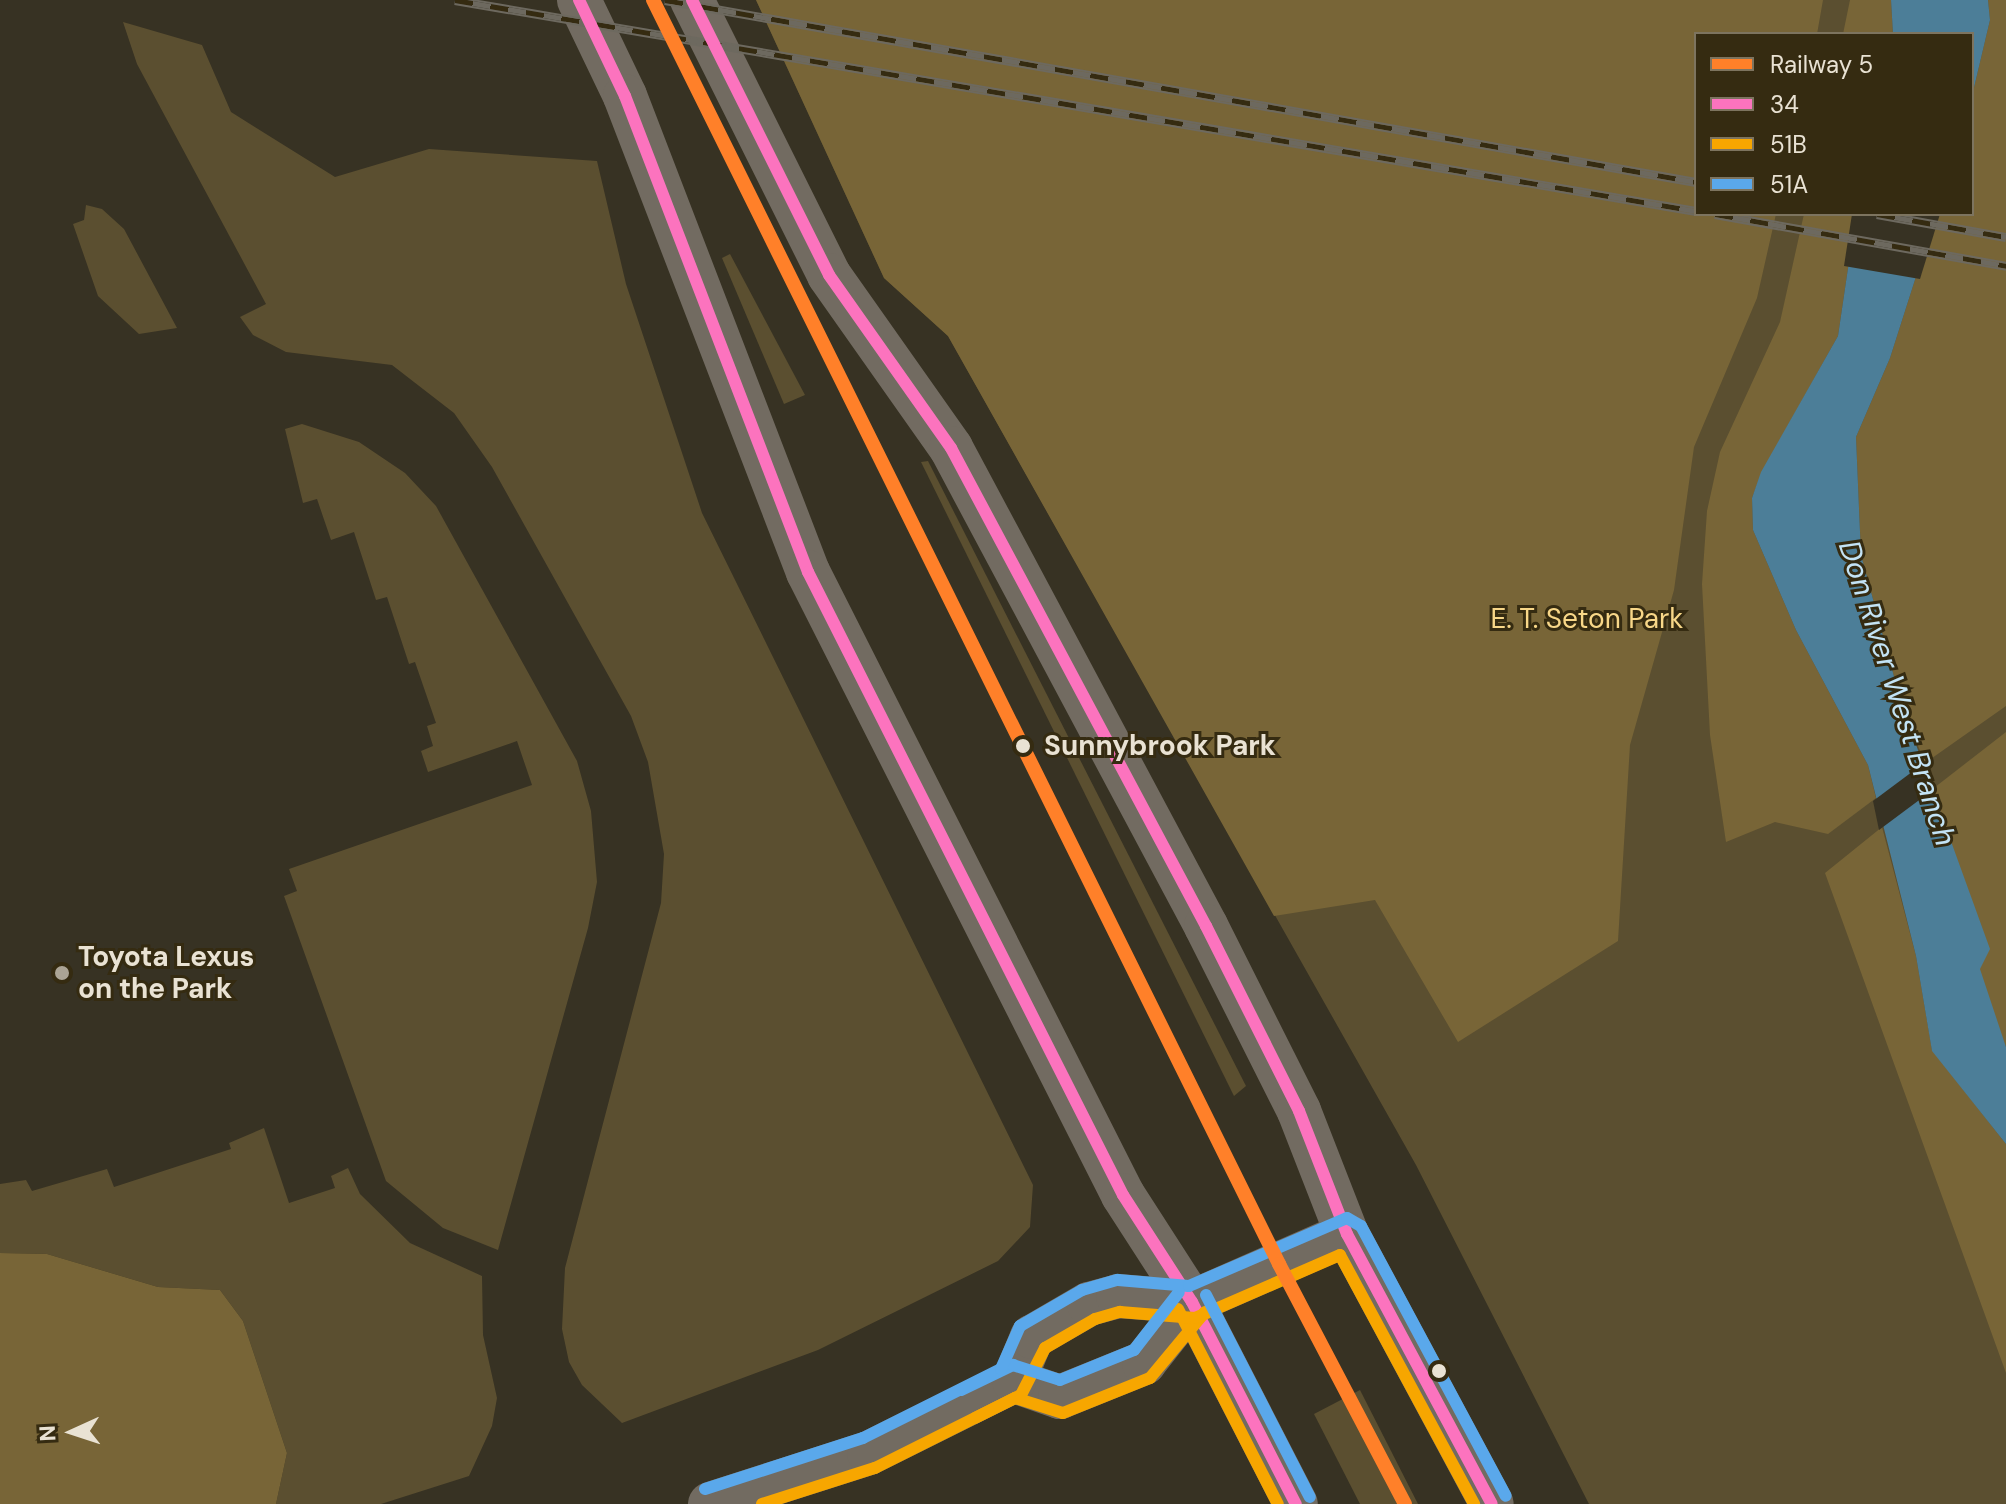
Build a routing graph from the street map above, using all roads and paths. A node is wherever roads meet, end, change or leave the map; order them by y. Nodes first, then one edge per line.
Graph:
1 (579, 0) edge
2 (692, 0) edge
3 (1347, 1234) junction
4 (1192, 1302) junction
5 (1014, 1381) junction
6 (710, 1504) edge
7 (1296, 1504) edge
8 (1492, 1504) edge

1 - 4 main road
2 - 3 main road
3 - 4 main road
3 - 8 main road
4 - 5 main road
4 - 5 main road
4 - 7 main road
5 - 6 main road

